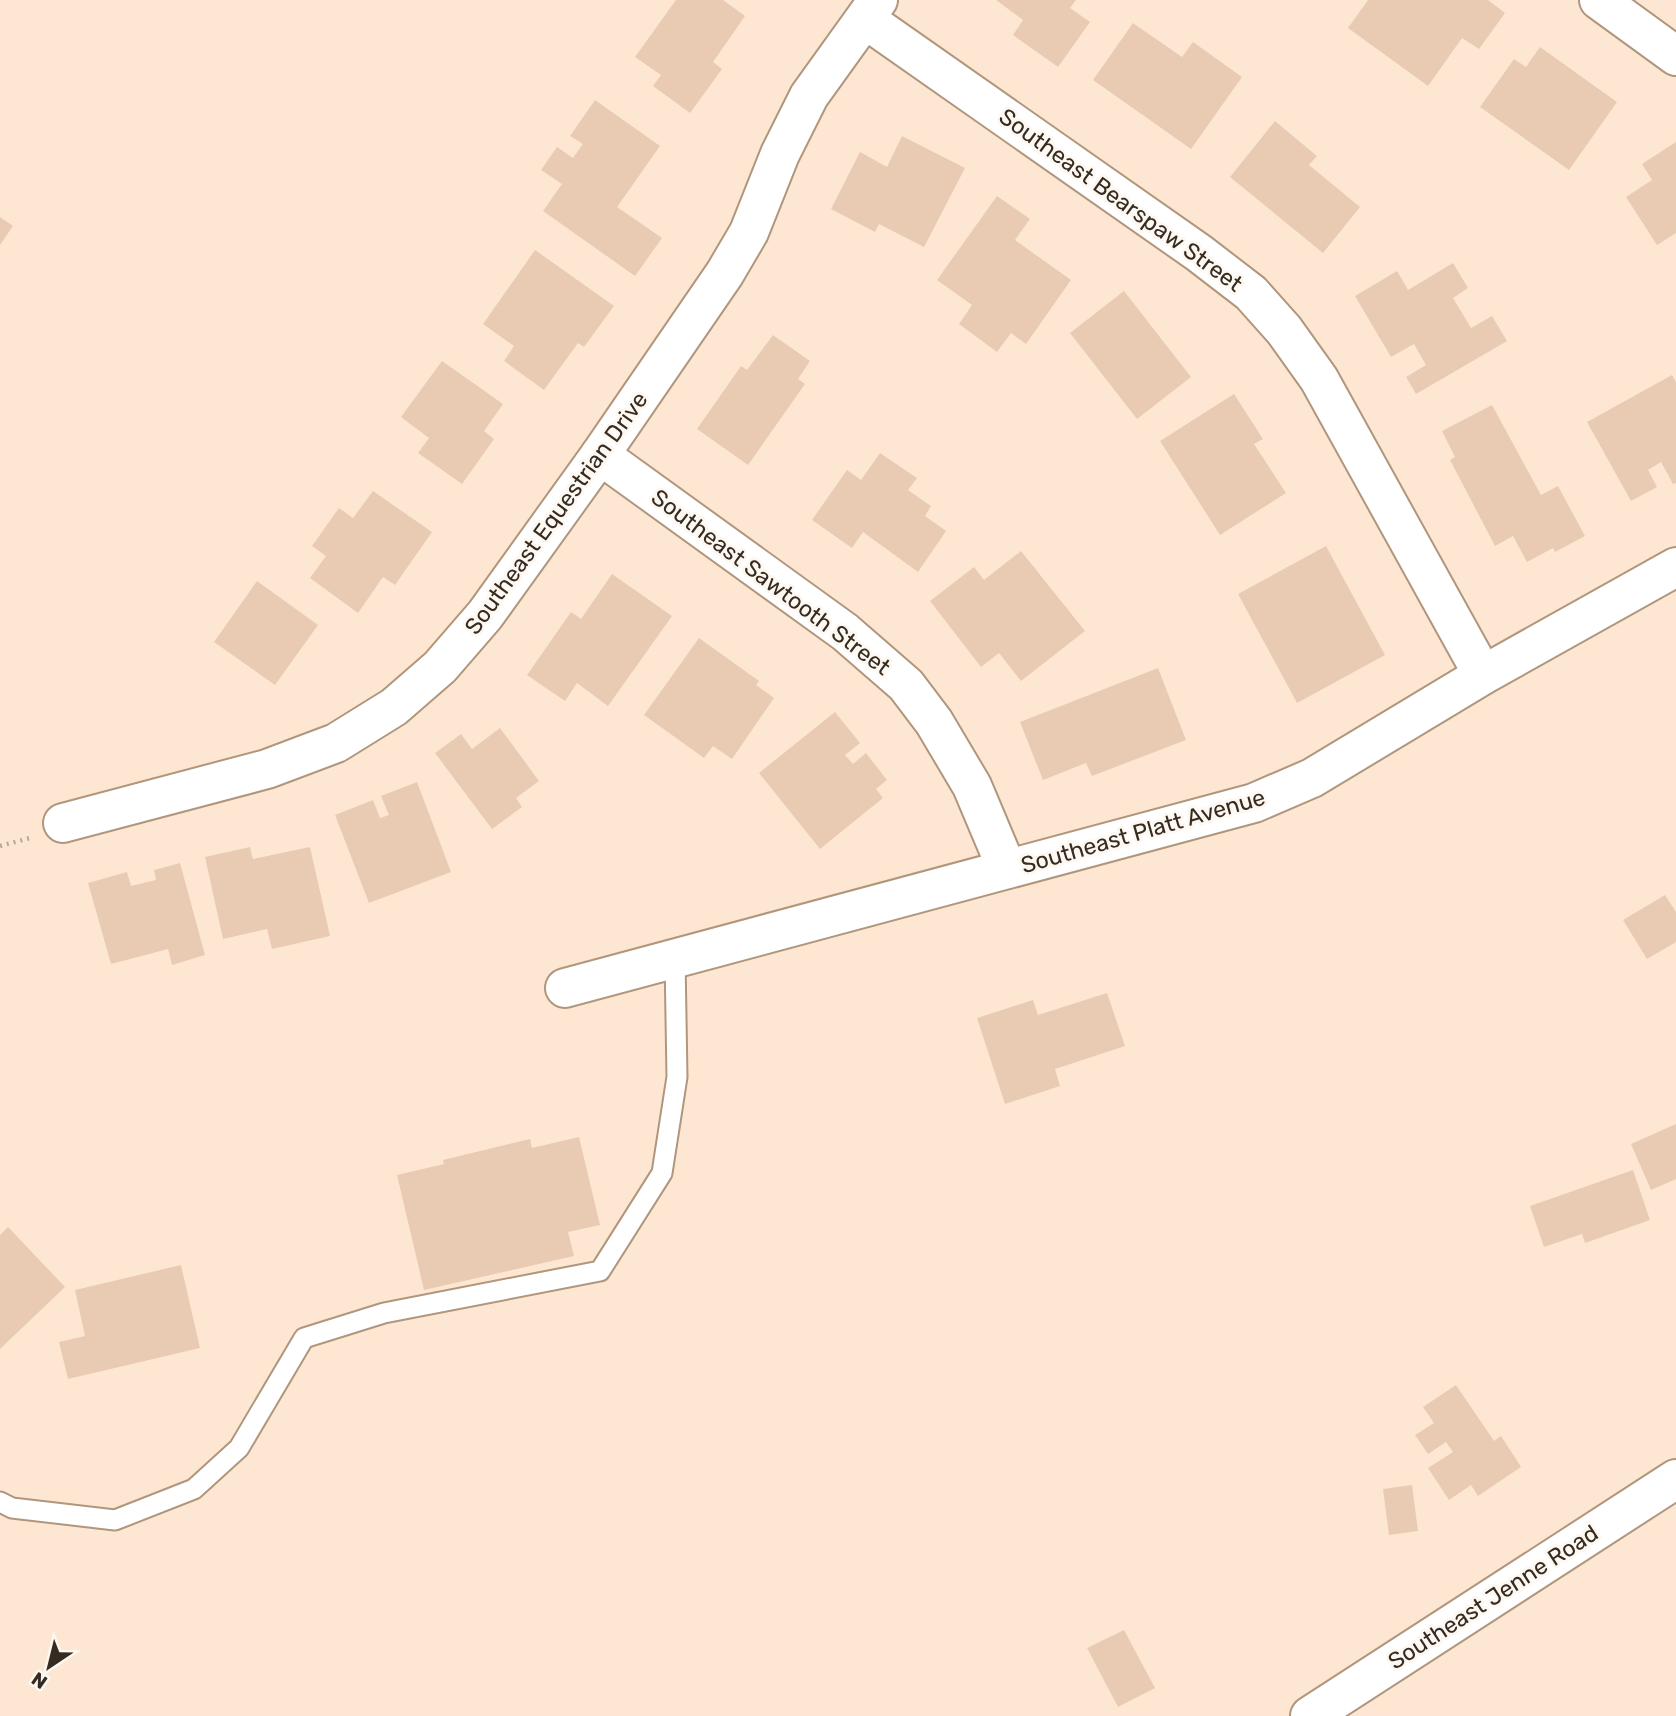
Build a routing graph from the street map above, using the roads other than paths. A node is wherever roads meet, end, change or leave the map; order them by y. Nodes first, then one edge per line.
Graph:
1 (1599, 0) edge
2 (871, 9) edge
3 (1676, 56) edge
4 (600, 455) junction
5 (1676, 567) edge
6 (1483, 675) junction
7 (63, 824) dead end
8 (1007, 869) junction
9 (676, 958) junction
10 (565, 988) dead end
11 (1676, 1479) edge
12 (0, 1502) edge
13 (1310, 1716) edge

1 - 3 street
2 - 4 street, Southeast Equestrian Drive
2 - 6 street, Southeast Bearspaw Street
4 - 7 street, Southeast Equestrian Drive
4 - 8 street, Southeast Sawtooth Street
5 - 6 street, Southeast Platt Avenue
6 - 8 street, Southeast Platt Avenue
8 - 9 street, Southeast Platt Avenue
9 - 10 street, Southeast Platt Avenue
9 - 12 lane
11 - 13 street, Southeast Jenne Road

